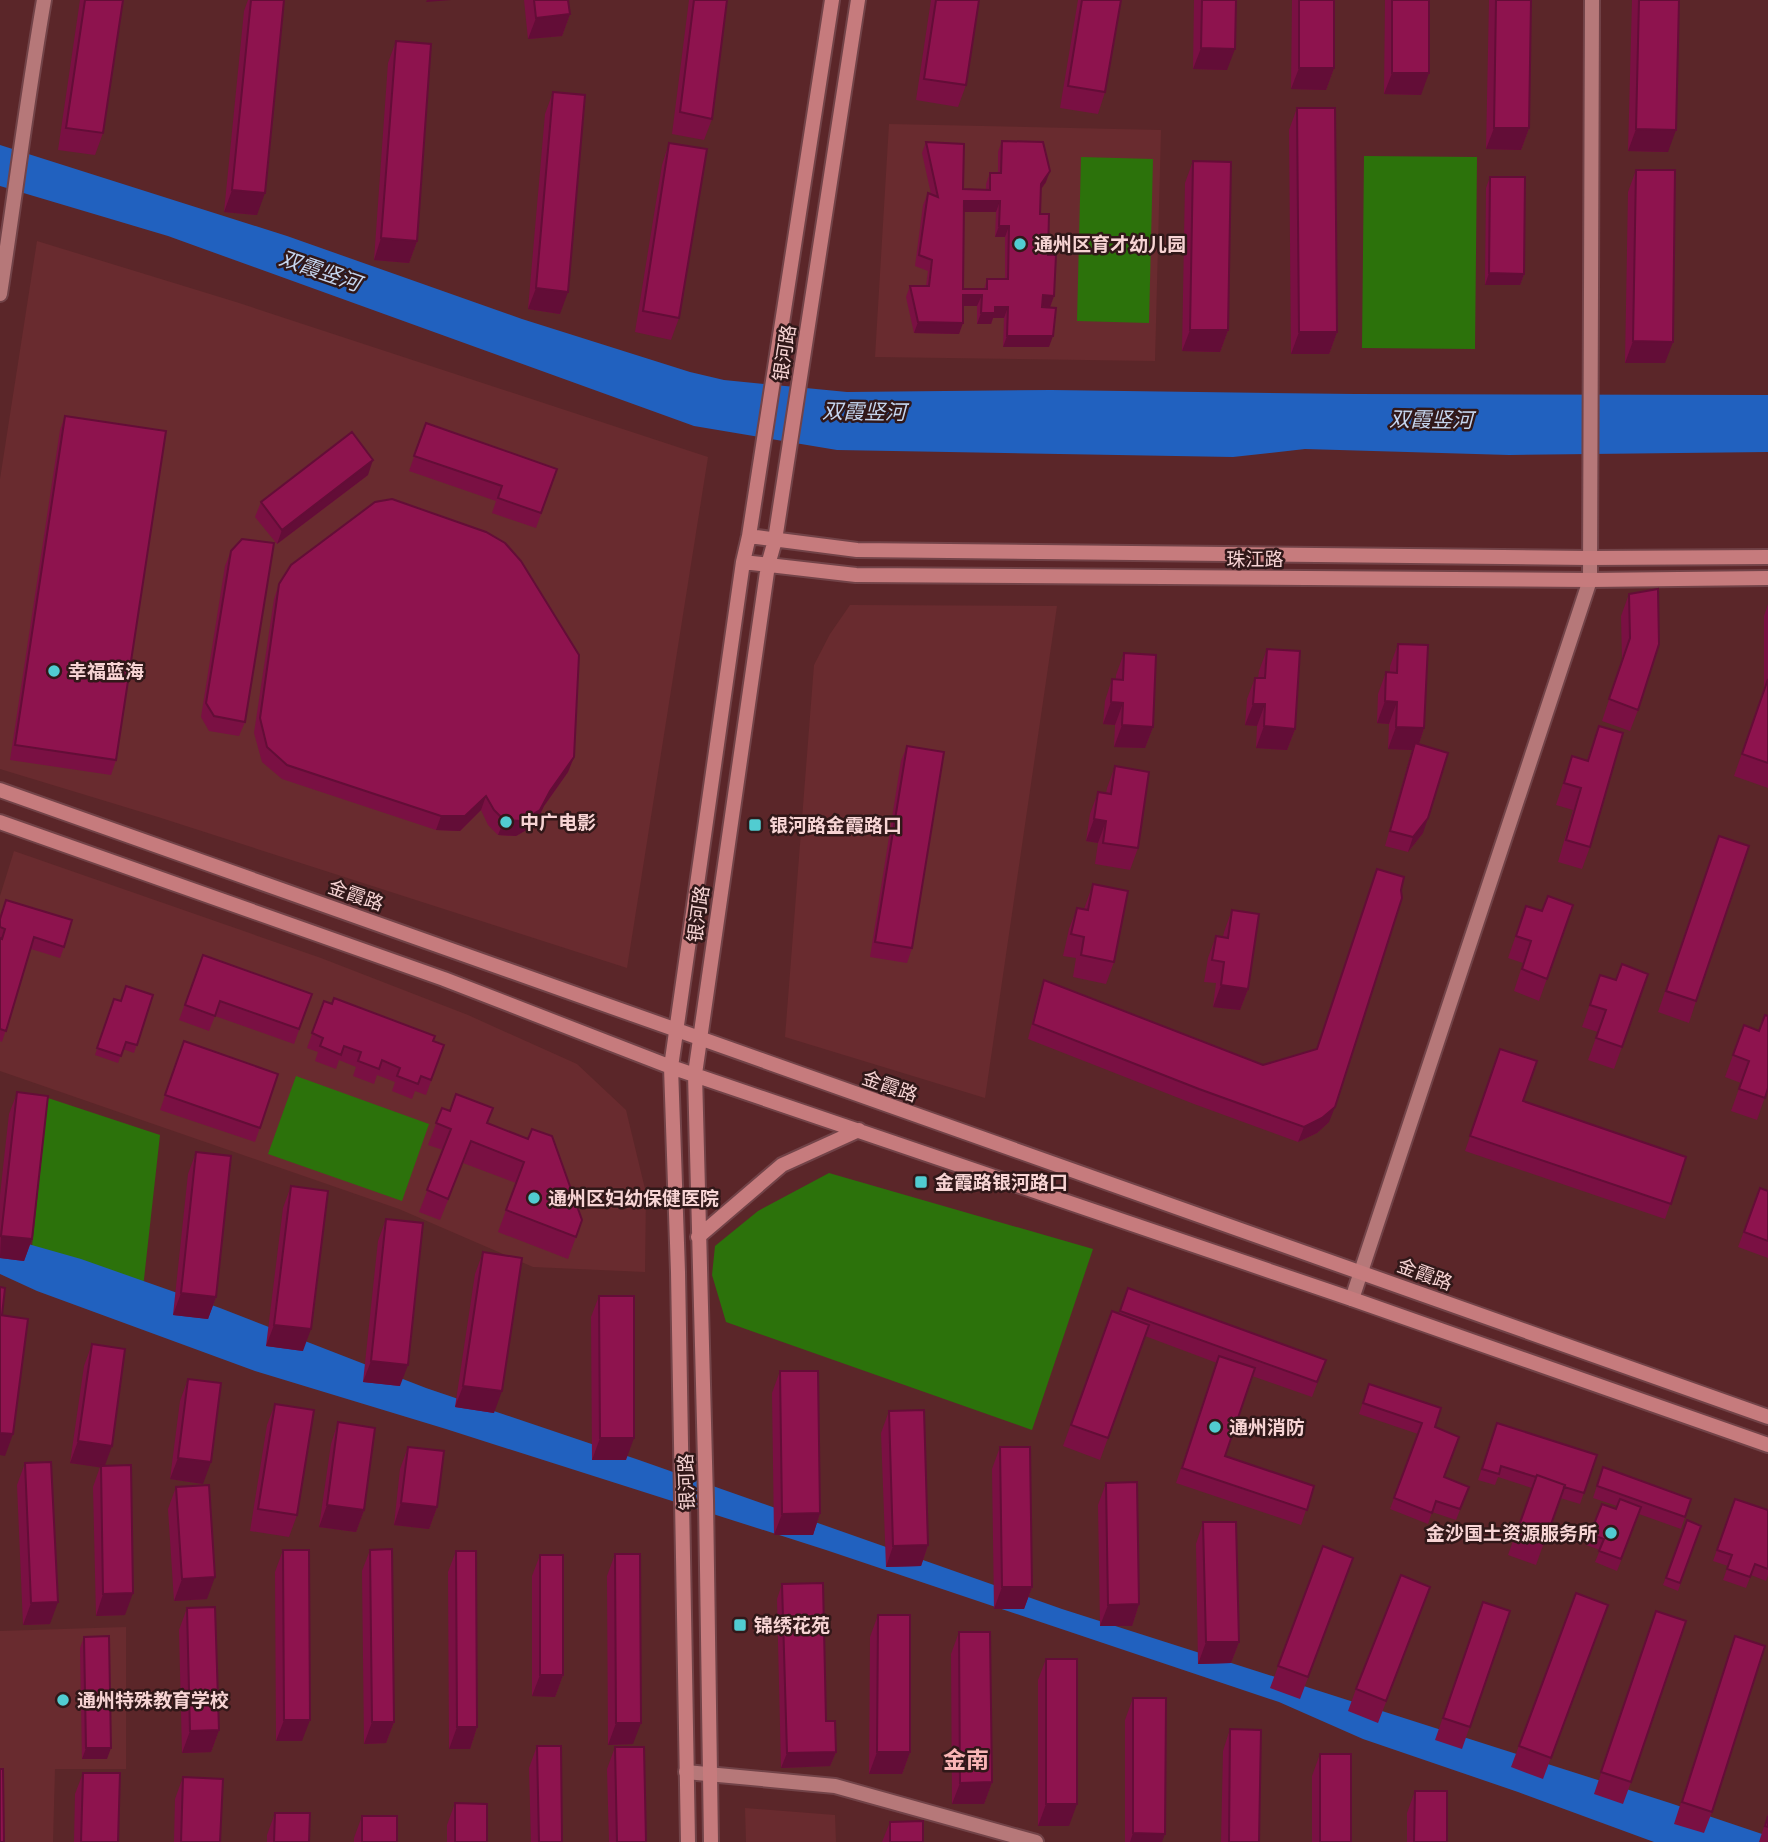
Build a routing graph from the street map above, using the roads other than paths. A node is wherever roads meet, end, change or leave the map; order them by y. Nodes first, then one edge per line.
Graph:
1 (44, 0) edge
2 (832, 0) edge
3 (858, 0) edge
4 (1592, 0) edge
5 (0, 294) edge
6 (749, 536) junction
7 (775, 540) junction
8 (1768, 556) edge
9 (1589, 558) junction
10 (743, 562) junction
11 (768, 565) junction
12 (1768, 578) edge
13 (1590, 580) junction
14 (0, 790) edge
15 (0, 822) edge
16 (676, 1030) junction
17 (699, 1039) junction
18 (671, 1067) junction
19 (695, 1074) junction
20 (859, 1130) junction
21 (698, 1237) junction
22 (1362, 1272) junction
23 (1352, 1299) junction
24 (1768, 1417) edge
25 (1768, 1445) edge
26 (687, 1772) junction
27 (711, 1774) junction
28 (688, 1842) edge
29 (711, 1842) edge
30 (1036, 1842) edge

1 - 5 street
2 - 6 main road, 银河路
3 - 7 main road, 银河路
4 - 9 street
6 - 7 main road, 珠江路
6 - 10 main road, 银河路
7 - 9 main road, 珠江路
7 - 11 main road, 银河路
8 - 9 main road, 珠江路
9 - 13 street
10 - 11 main road, 珠江路
10 - 16 main road, 银河路
11 - 13 main road, 珠江路
11 - 17 main road, 银河路
12 - 13 main road, 珠江路
13 - 22 street
14 - 16 main road, 金霞路
15 - 18 main road
16 - 17 main road, 金霞路
16 - 18 main road, 银河路
17 - 19 main road, 银河路
17 - 22 main road, 金霞路
18 - 19 main road
18 - 26 main road, 银河路
19 - 20 main road
19 - 21 main road, 银河路
20 - 21 main road
20 - 23 main road
21 - 27 main road, 银河路
22 - 23 street
22 - 24 main road, 金霞路
23 - 25 main road
26 - 27 street
26 - 28 main road, 银河路
27 - 29 main road, 银河路
27 - 30 street

